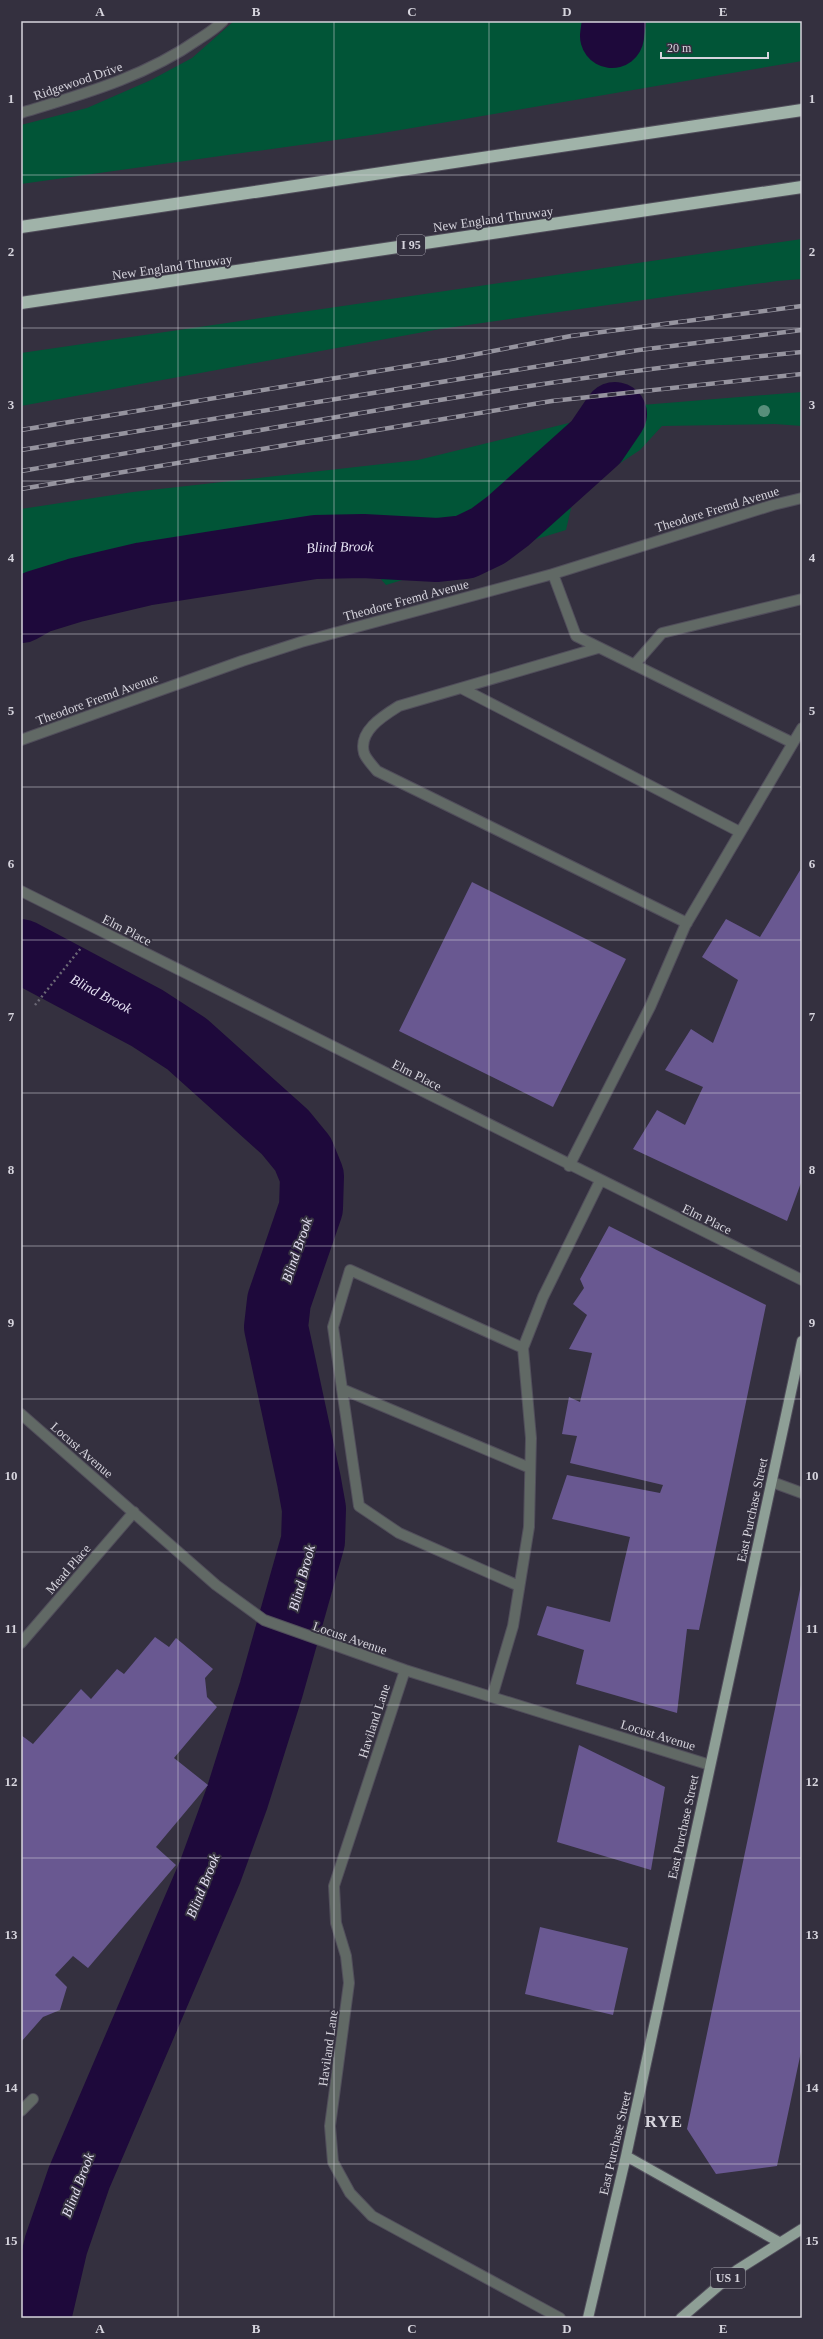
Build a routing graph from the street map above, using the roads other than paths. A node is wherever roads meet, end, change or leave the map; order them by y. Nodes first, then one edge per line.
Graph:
1 (223, 21) edge
2 (802, 110) edge
3 (21, 113) edge
4 (802, 187) edge
5 (21, 227) edge
6 (21, 303) edge
7 (802, 498) edge
8 (553, 574) junction
9 (802, 599) edge
10 (598, 648) junction
11 (634, 665) junction
12 (461, 688) junction
13 (802, 728) edge
14 (21, 740) edge
15 (793, 743) junction
16 (740, 832) junction
17 (21, 891) edge
18 (687, 924) junction
19 (569, 1166) junction
20 (600, 1181) junction
21 (802, 1280) edge
22 (802, 1341) edge
23 (523, 1348) junction
24 (342, 1389) junction
25 (21, 1414) edge
26 (530, 1468) junction
27 (772, 1482) junction
28 (802, 1493) edge
29 (134, 1512) junction
30 (519, 1586) junction
31 (21, 1643) edge
32 (405, 1670) junction
33 (492, 1697) junction
34 (710, 1765) junction
35 (33, 2099) dead end
36 (21, 2111) edge
37 (626, 2156) junction
38 (802, 2230) edge
39 (779, 2242) junction
40 (560, 2318) edge
41 (588, 2318) edge
42 (681, 2318) edge

1 - 3 street, Ridgewood Drive
2 - 5 highway
4 - 6 highway, New England Thruway / I 95
7 - 8 street, Theodore Fremd Avenue
8 - 10 street
8 - 14 street, Theodore Fremd Avenue
9 - 11 street
10 - 11 street
10 - 12 street
11 - 15 street
12 - 16 street
12 - 18 street
13 - 15 street
15 - 16 street
16 - 18 street
17 - 19 street, Elm Place
18 - 19 street
19 - 20 street, Elm Place
20 - 21 street, Elm Place
20 - 23 street
22 - 27 main road, East Purchase Street
23 - 24 street
23 - 26 street
24 - 26 street
24 - 30 street
25 - 29 street, Locust Avenue
26 - 30 street
27 - 28 street
27 - 34 main road, East Purchase Street
29 - 31 street, Mead Place
29 - 32 street, Locust Avenue
30 - 33 street
32 - 33 street, Locust Avenue
32 - 40 street, Haviland Lane
33 - 34 street, Locust Avenue
34 - 37 main road, East Purchase Street
35 - 36 street
37 - 39 main road
37 - 41 main road, East Purchase Street
38 - 39 main road, US 1
39 - 42 main road, US 1

